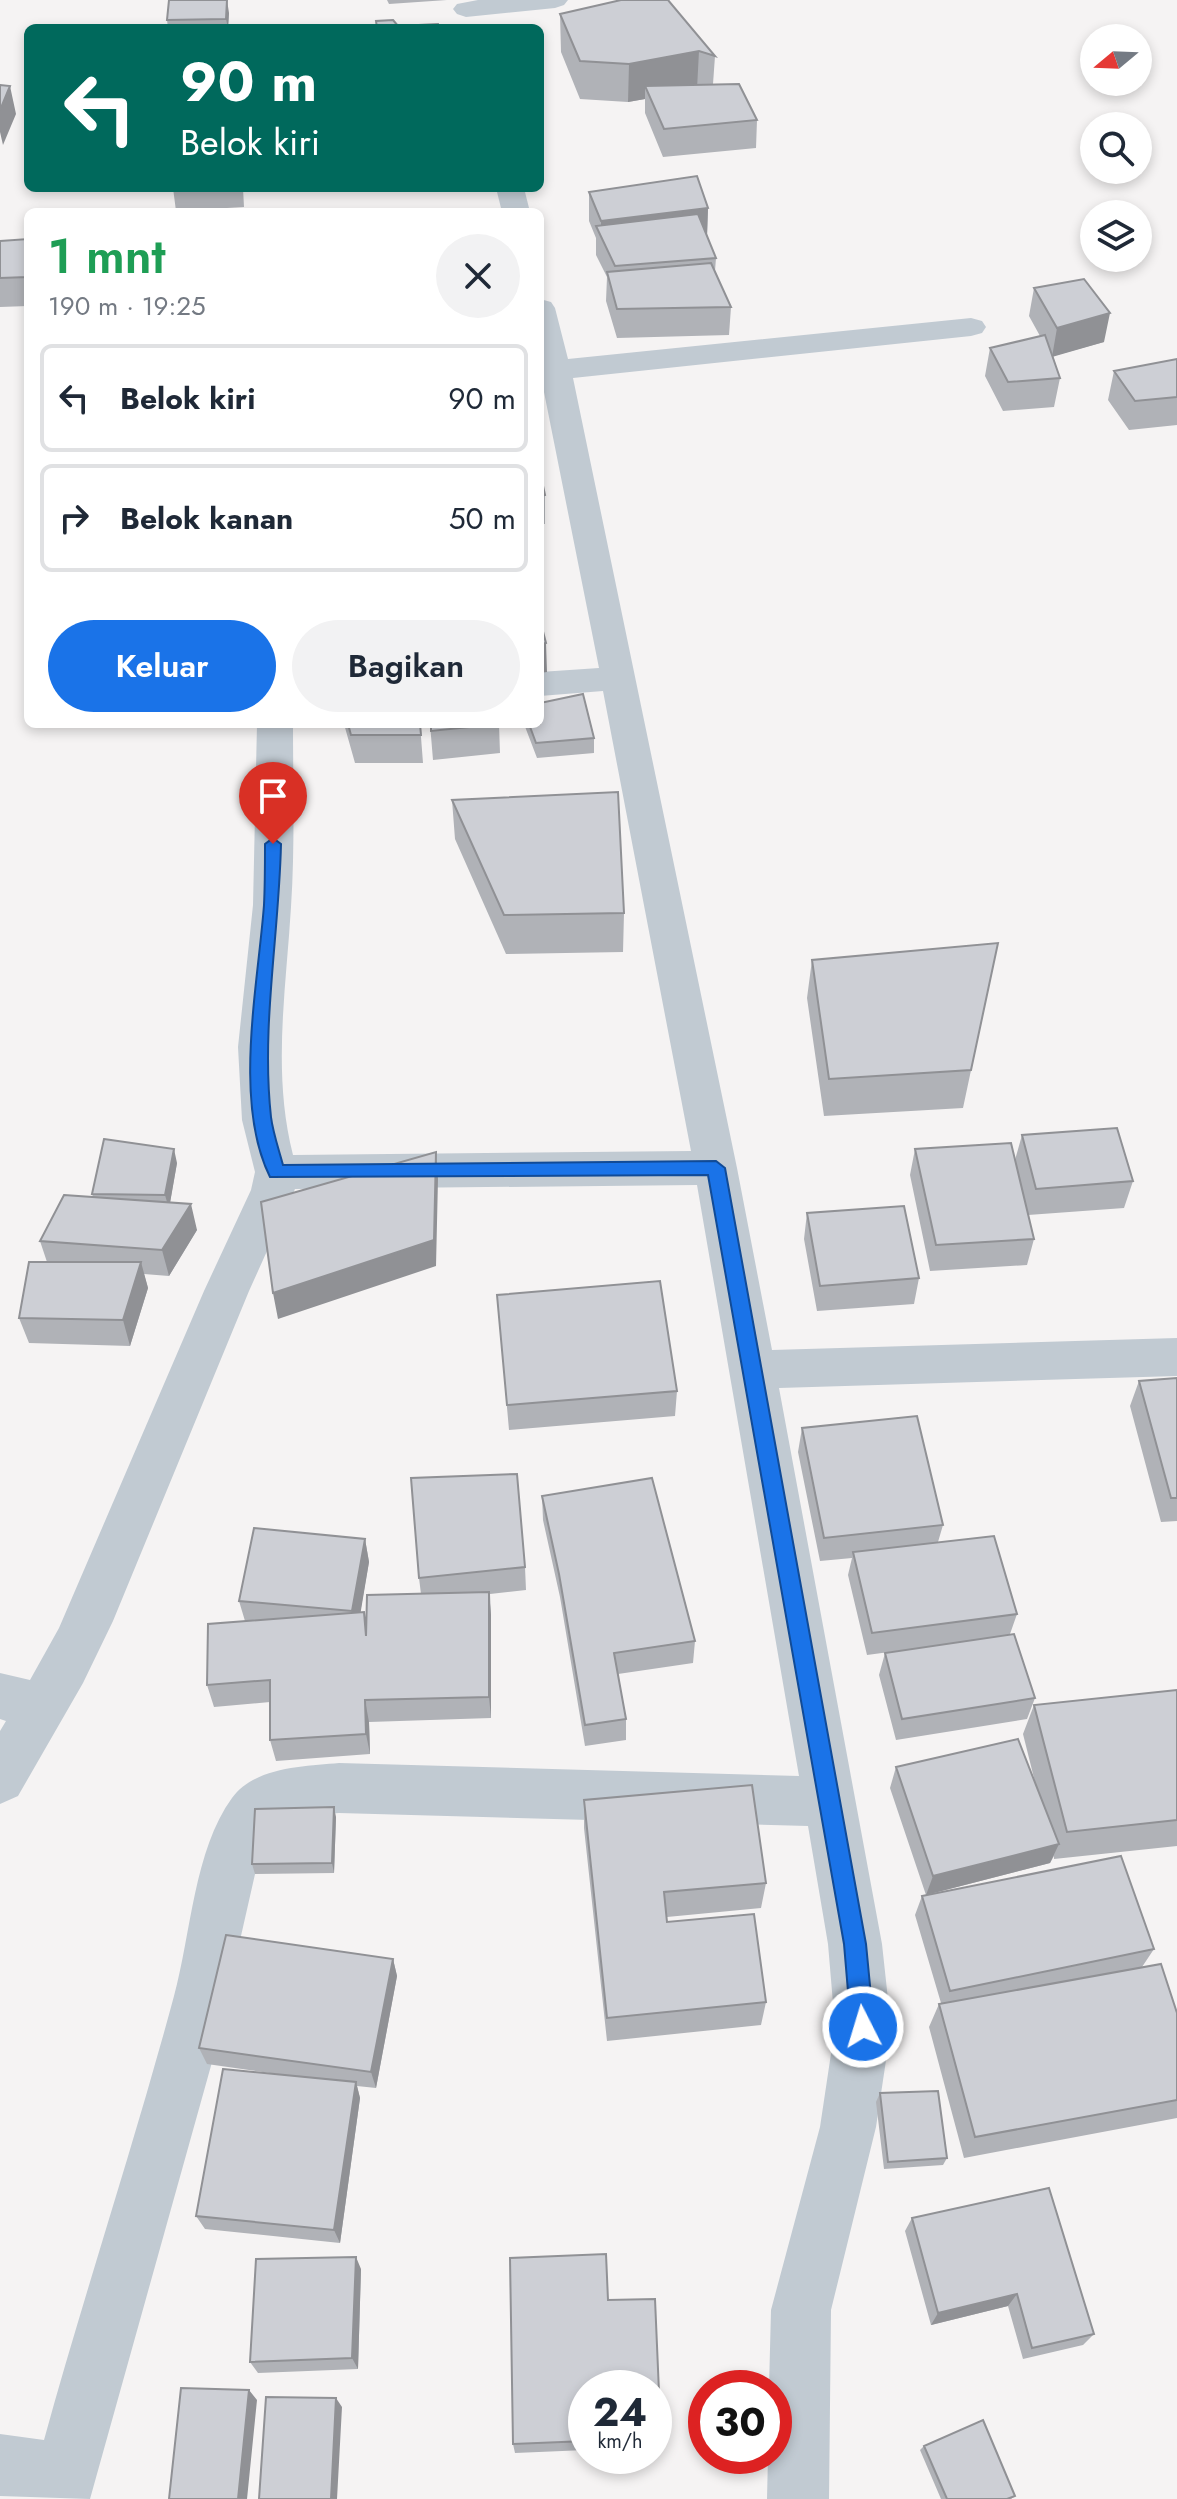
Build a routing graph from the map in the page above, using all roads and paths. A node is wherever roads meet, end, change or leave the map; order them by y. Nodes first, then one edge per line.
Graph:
1 (555, 0) edge
2 (467, 12) edge
3 (544, 325) edge
4 (971, 327) dead end
5 (555, 370) junction
6 (618, 678) junction
7 (544, 684) edge
8 (275, 728) edge
9 (716, 1168) junction
10 (276, 1172) junction
11 (1177, 1357) edge
12 (754, 1370) junction
13 (21, 1702) edge
14 (0, 1779) edge
15 (829, 1802) junction
16 (0, 2465) edge
17 (62, 2486) edge
18 (798, 2499) edge

1 - 2 street
3 - 5 street
4 - 5 street
5 - 6 street
6 - 7 street
6 - 9 street
8 - 10 street
9 - 10 street
9 - 12 street
10 - 13 street
11 - 12 street
12 - 15 street
13 - 14 street
15 - 17 street
15 - 18 street
16 - 17 street

